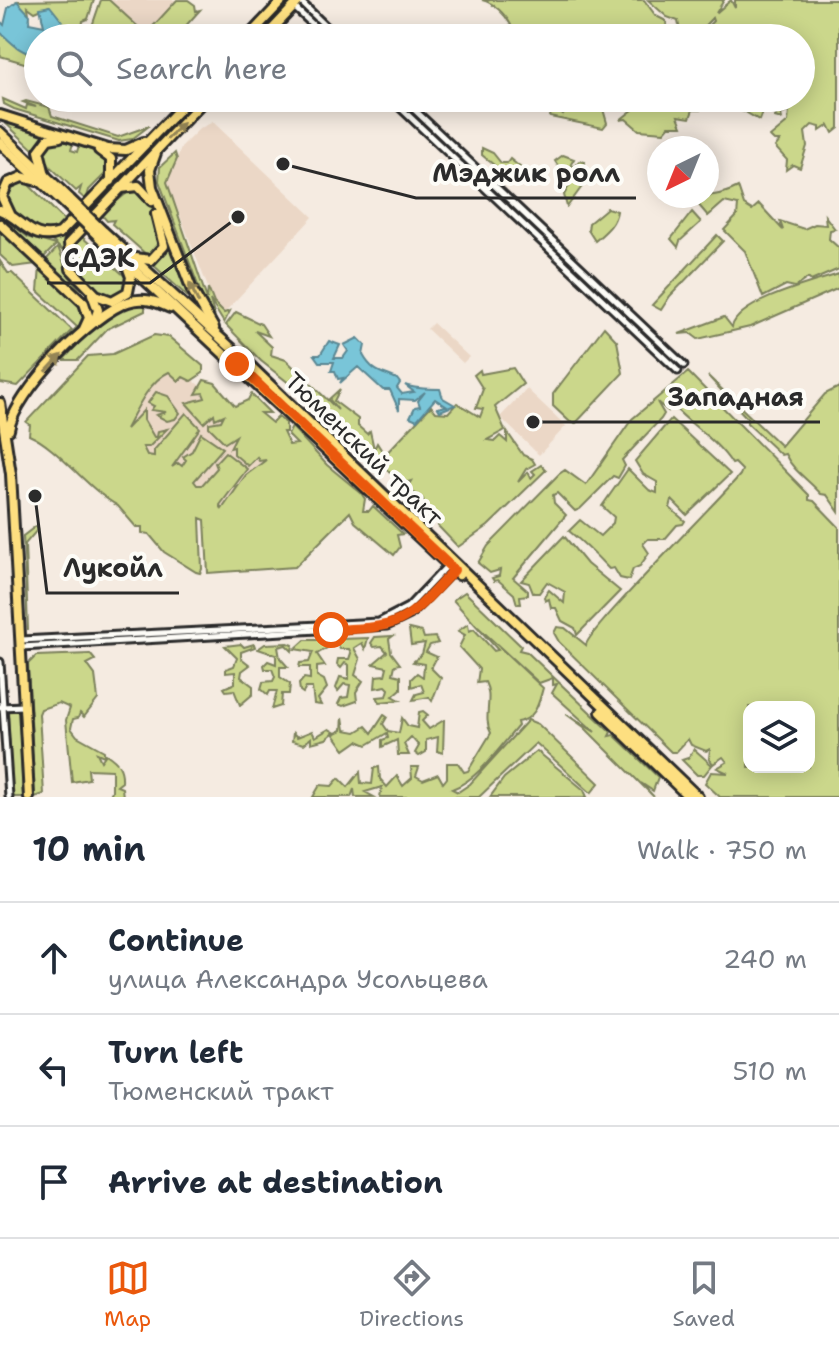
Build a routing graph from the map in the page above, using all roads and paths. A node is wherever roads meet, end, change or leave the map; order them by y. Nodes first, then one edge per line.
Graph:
1 (294, 1) edge
2 (265, 24) edge
3 (275, 24) edge
4 (315, 24) edge
5 (321, 24) edge
6 (176, 112) edge
7 (193, 112) edge
8 (405, 112) edge
9 (417, 112) edge
10 (0, 115) edge
11 (0, 132) edge
12 (157, 132) junction
13 (0, 143) edge
14 (158, 148) junction
15 (43, 179) junction
16 (114, 186) junction
17 (0, 210) edge
18 (19, 223) junction
19 (0, 224) edge
20 (124, 256) junction
21 (90, 290) junction
22 (189, 321) junction
23 (91, 325) junction
24 (82, 334) junction
25 (239, 355) junction
26 (684, 365) dead end
27 (678, 371) dead end
28 (26, 393) junction
29 (0, 401) edge
30 (8, 438) junction
31 (451, 568) junction
32 (21, 644) junction
33 (0, 662) edge
34 (24, 705) junction
35 (2, 707) edge
36 (9, 797) edge
37 (29, 797) edge
38 (689, 797) edge
39 (698, 797) edge

1 - 2 main road
1 - 3 main road
1 - 4 street
1 - 5 street
6 - 12 main road
14 -> 7 main road
8 - 27 street
9 - 26 street
10 - 12 main road
11 - 15 main road, Тюменский тракт
12 - 16 main road
13 - 15 main road, Тюменский тракт
14 - 16 main road
25 -> 14 main road
15 - 16 main road
15 - 18 main road
15 - 20 main road, Тюменский тракт, bridge
16 - 18 main road
16 - 20 main road
16 - 21 main road
17 - 18 main road
19 - 24 main road
20 - 21 main road
20 - 22 main road, Тюменский тракт
20 - 25 main road, Тюменский тракт
21 - 23 main road
22 - 23 main road
22 - 31 main road, Тюменский тракт
23 - 24 main road
28 -> 24 main road
25 - 39 main road, Тюменский тракт
28 - 29 main road
28 - 30 main road
29 - 30 main road
30 - 32 main road
31 - 32 street
31 - 38 main road, Тюменский тракт
32 - 34 main road
33 - 35 street
34 - 35 street
34 - 37 main road
35 - 36 street

